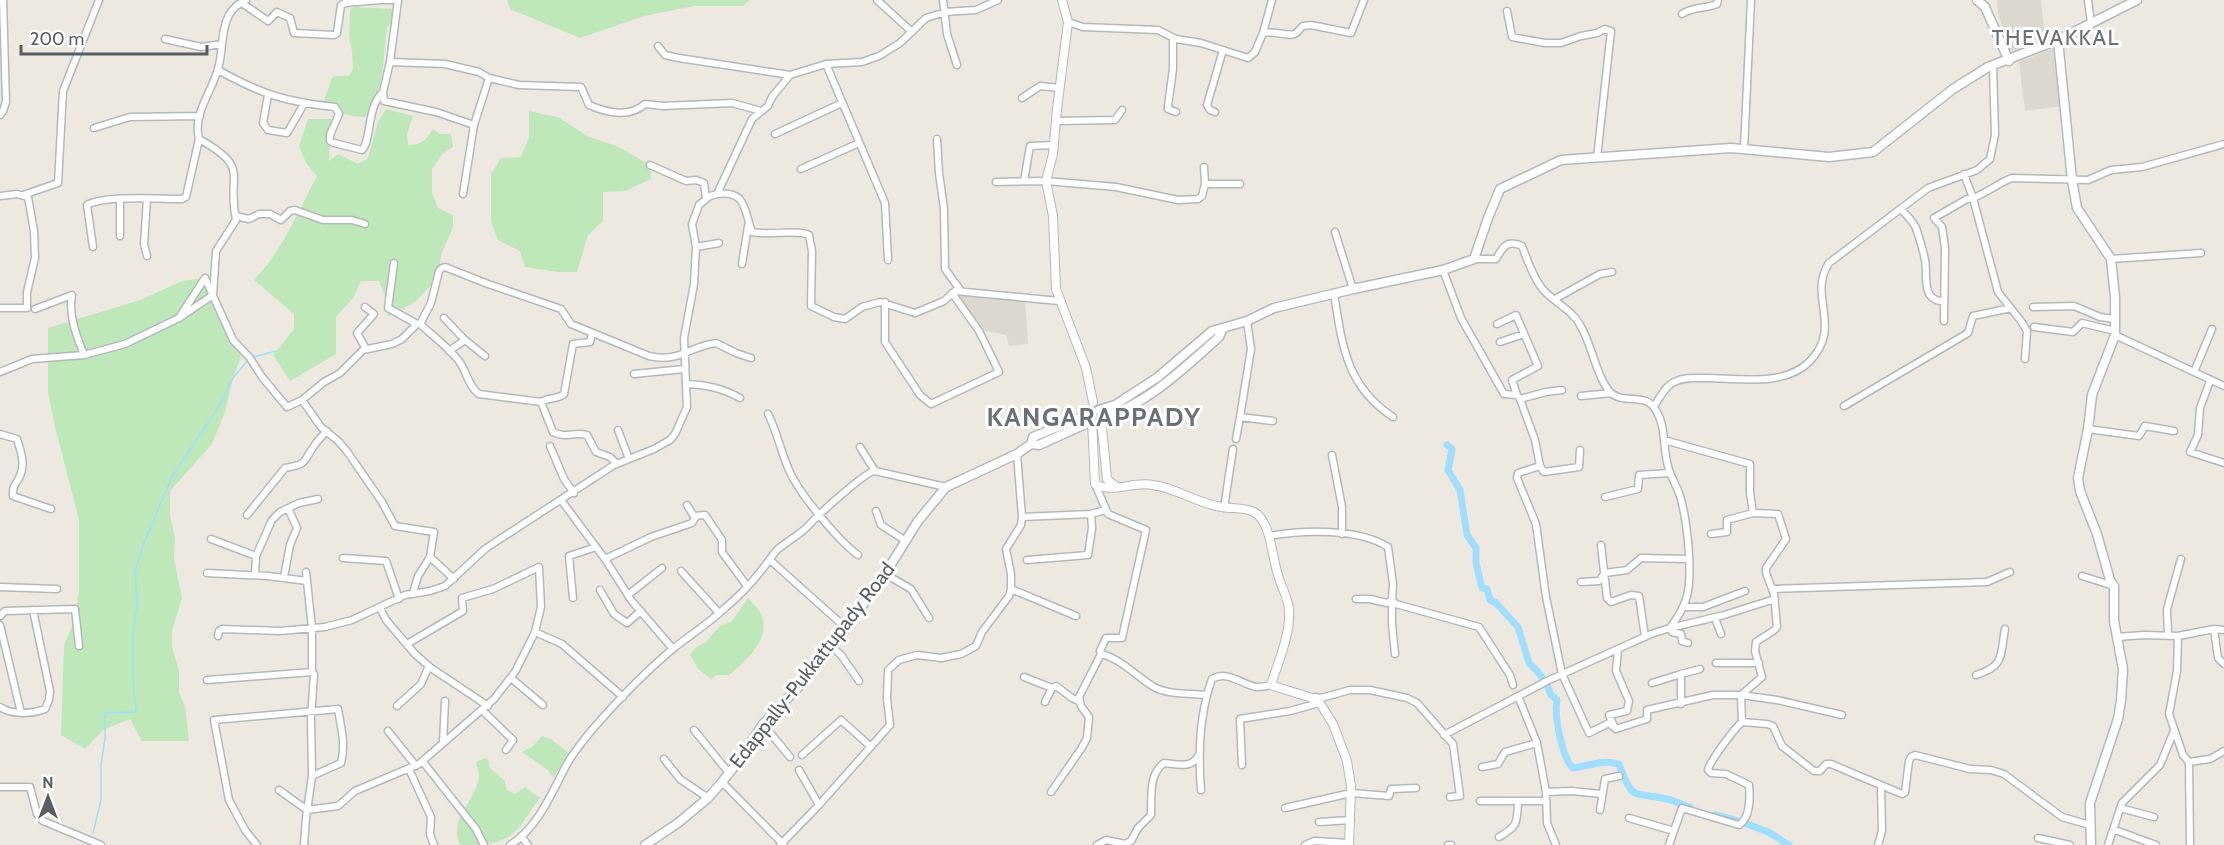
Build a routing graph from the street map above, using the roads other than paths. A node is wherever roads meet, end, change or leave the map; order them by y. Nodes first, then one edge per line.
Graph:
1 (3, 0) edge
2 (99, 0) edge
3 (382, 0) edge
4 (398, 0) edge
5 (877, 0) edge
6 (943, 0) edge
7 (998, 0) edge
8 (1062, 0) edge
9 (1272, 0) edge
10 (1364, 0) edge
11 (1718, 0) edge
12 (1752, 0) edge
13 (1977, 0) edge
14 (2088, 0) edge
15 (2137, 0) edge
16 (240, 2) edge
17 (1507, 11) dead end
18 (945, 12) junction
19 (1682, 14) dead end
20 (1068, 22) junction
21 (2091, 23) junction
22 (912, 32) junction
23 (1263, 33) junction
24 (1173, 38) junction
25 (165, 39) dead end
26 (2058, 40) junction
27 (222, 44) junction
28 (658, 46) dead end
29 (1223, 50) junction
30 (2009, 61) junction
31 (390, 62) junction
32 (826, 64) junction
33 (957, 65) dead end
34 (1993, 66) junction
35 (218, 70) junction
36 (790, 75) junction
37 (489, 78) junction
38 (1060, 88) junction
39 (383, 92) junction
40 (268, 95) junction
41 (1022, 98) dead end
42 (842, 103) junction
43 (304, 104) junction
44 (1122, 110) dead end
45 (761, 111) junction
46 (1176, 112) dead end
47 (1215, 112) dead end
48 (0, 115) edge
49 (200, 116) junction
50 (1056, 121) junction
51 (474, 125) junction
52 (94, 128) dead end
53 (775, 134) dead end
54 (199, 139) junction
55 (937, 139) dead end
56 (859, 143) junction
57 (2224, 144) edge
58 (1054, 145) junction
59 (1744, 149) junction
60 (1597, 158) junction
61 (650, 165) dead end
62 (1204, 166) dead end
63 (801, 169) dead end
64 (1964, 174) junction
65 (2072, 180) junction
66 (1024, 181) junction
67 (1046, 181) junction
68 (996, 182) dead end
69 (1205, 184) junction
70 (1240, 184) dead end
71 (463, 194) dead end
72 (717, 194) junction
73 (23, 195) junction
74 (0, 196) edge
75 (1973, 198) junction
76 (147, 199) junction
77 (706, 199) junction
78 (120, 200) junction
79 (1901, 209) junction
80 (236, 216) junction
81 (749, 219) junction
82 (365, 224) dead end
83 (1335, 232) dead end
84 (120, 236) dead end
85 (719, 243) dead end
86 (93, 247) dead end
87 (696, 247) junction
88 (2201, 253) dead end
89 (147, 256) dead end
90 (1474, 259) junction
91 (2111, 259) junction
92 (888, 260) dead end
93 (394, 262) dead end
94 (742, 264) dead end
95 (1443, 270) junction
96 (1612, 272) dead end
97 (1353, 289) junction
98 (961, 291) junction
99 (952, 293) junction
100 (1334, 294) junction
101 (213, 295) junction
102 (1555, 299) junction
103 (1059, 301) junction
104 (1940, 301) dead end
105 (885, 302) junction
106 (365, 307) dead end
107 (2033, 307) dead end
108 (0, 308) edge
109 (2011, 308) junction
110 (35, 309) dead end
111 (179, 318) junction
112 (444, 318) dead end
113 (2115, 319) junction
114 (1247, 321) junction
115 (1944, 321) dead end
116 (418, 324) junction
117 (1497, 324) dead end
118 (2034, 327) dead end
119 (2212, 329) dead end
120 (592, 333) junction
121 (2115, 333) junction
122 (1524, 334) junction
123 (465, 340) junction
124 (1500, 342) dead end
125 (366, 349) junction
126 (449, 351) junction
127 (683, 355) junction
128 (84, 356) junction
129 (485, 356) dead end
130 (752, 358) dead end
131 (2025, 359) dead end
132 (684, 369) junction
133 (0, 372) edge
134 (2194, 372) junction
135 (633, 374) dead end
136 (2210, 381) junction
137 (686, 384) junction
138 (2224, 386) edge
139 (1562, 390) dead end
140 (1611, 393) junction
141 (1581, 396) dead end
142 (1519, 397) junction
143 (740, 398) dead end
144 (302, 400) junction
145 (541, 402) junction
146 (1654, 406) junction
147 (1844, 406) dead end
148 (1094, 412) junction
149 (768, 414) dead end
150 (1240, 417) junction
151 (1393, 417) dead end
152 (1274, 421) dead end
153 (2088, 429) junction
154 (618, 430) dead end
155 (327, 431) junction
156 (2174, 431) dead end
157 (0, 434) edge
158 (1236, 439) dead end
159 (1664, 440) junction
160 (550, 446) dead end
161 (860, 447) dead end
162 (1233, 449) dead end
163 (1580, 450) dead end
164 (1017, 454) junction
165 (1332, 456) dead end
166 (629, 459) junction
167 (2224, 463) edge
168 (617, 464) junction
169 (1540, 466) junction
170 (875, 471) junction
171 (1670, 473) junction
172 (1095, 484) junction
173 (946, 486) junction
174 (1118, 488) junction
175 (574, 493) junction
176 (1605, 497) dead end
177 (318, 499) dead end
178 (561, 500) junction
179 (687, 505) dead end
180 (51, 508) dead end
181 (288, 508) junction
182 (1224, 508) junction
183 (1105, 510) junction
184 (876, 511) dead end
185 (1753, 513) junction
186 (819, 514) junction
187 (1091, 514) junction
188 (246, 515) dead end
189 (694, 516) junction
190 (1022, 517) junction
191 (1342, 534) junction
192 (1711, 534) dead end
193 (1269, 536) junction
194 (212, 539) dead end
195 (906, 541) junction
196 (1601, 545) dead end
197 (596, 547) junction
198 (858, 555) dead end
199 (256, 556) junction
200 (430, 557) junction
201 (343, 558) dead end
202 (605, 559) junction
203 (1689, 559) junction
204 (2181, 559) dead end
205 (770, 560) junction
206 (1027, 560) dead end
207 (662, 568) dead end
208 (681, 571) dead end
209 (306, 572) dead end
210 (2010, 572) dead end
211 (207, 573) dead end
212 (1605, 573) junction
213 (885, 574) junction
214 (255, 575) junction
215 (2082, 576) dead end
216 (284, 577) junction
217 (454, 579) junction
218 (307, 581) junction
219 (1581, 582) dead end
220 (747, 586) junction
221 (2114, 586) junction
222 (0, 587) edge
223 (57, 589) dead end
224 (1011, 589) junction
225 (1772, 589) junction
226 (600, 590) dead end
227 (1745, 591) dead end
228 (414, 593) junction
229 (628, 595) junction
230 (573, 598) dead end
231 (399, 599) junction
232 (1356, 599) dead end
233 (1775, 599) junction
234 (1392, 600) junction
235 (1683, 607) junction
236 (380, 608) junction
237 (33, 610) junction
238 (641, 611) junction
239 (719, 613) junction
240 (0, 616) edge
241 (1076, 616) dead end
242 (929, 618) dead end
243 (1715, 618) junction
244 (0, 625) edge
245 (312, 628) junction
246 (846, 628) junction
247 (1670, 628) junction
248 (2005, 629) dead end
249 (2214, 629) junction
250 (2224, 630) edge
251 (535, 632) junction
252 (1721, 634) dead end
253 (2168, 634) junction
254 (218, 636) dead end
255 (2117, 636) junction
256 (2178, 636) junction
257 (1645, 637) junction
258 (1688, 643) dead end
259 (408, 644) junction
260 (79, 646) dead end
261 (831, 646) junction
262 (673, 649) junction
263 (1618, 649) junction
264 (1101, 650) junction
265 (1395, 654) dead end
266 (1716, 663) dead end
267 (1759, 663) junction
268 (2224, 664) edge
269 (429, 666) junction
270 (1700, 669) dead end
271 (312, 672) junction
272 (1562, 674) junction
273 (1681, 674) junction
274 (1976, 675) dead end
275 (1024, 677) dead end
276 (511, 678) junction
277 (207, 680) dead end
278 (859, 681) dead end
279 (1652, 683) dead end
280 (1271, 685) junction
281 (1513, 685) dead end
282 (1052, 688) junction
283 (1206, 695) junction
284 (1303, 695) junction
285 (1741, 695) junction
286 (1518, 696) junction
287 (623, 697) junction
288 (445, 701) dead end
289 (1079, 701) junction
290 (1045, 702) dead end
291 (1319, 703) junction
292 (1681, 704) junction
293 (543, 705) dead end
294 (397, 706) dead end
295 (0, 707) edge
296 (486, 708) junction
297 (311, 711) junction
298 (21, 712) junction
299 (1842, 715) dead end
300 (1742, 722) junction
301 (763, 724) junction
302 (1616, 729) junction
303 (694, 730) dead end
304 (388, 731) dead end
305 (2174, 731) junction
306 (1444, 735) junction
307 (443, 743) junction
308 (1537, 743) junction
309 (871, 747) junction
310 (506, 750) dead end
311 (2224, 751) edge
312 (802, 755) dead end
313 (1199, 755) junction
314 (790, 757) dead end
315 (664, 759) dead end
316 (2189, 762) junction
317 (420, 764) junction
318 (1242, 765) dead end
319 (1482, 767) dead end
320 (409, 769) junction
321 (799, 770) dead end
322 (729, 773) junction
323 (312, 776) junction
324 (1619, 776) dead end
325 (722, 782) junction
326 (1881, 787) junction
327 (0, 788) edge
328 (1416, 788) dead end
329 (279, 790) dead end
330 (1201, 790) dead end
331 (1051, 792) dead end
332 (1546, 792) junction
333 (1351, 793) junction
334 (1602, 794) junction
335 (1450, 797) dead end
336 (708, 798) junction
337 (1480, 801) dead end
338 (1545, 801) junction
339 (1518, 802) junction
340 (819, 805) junction
341 (1285, 808) dead end
342 (2120, 808) junction
343 (307, 810) junction
344 (1600, 810) dead end
345 (2154, 817) dead end
346 (1629, 818) dead end
347 (1351, 820) junction
348 (1319, 822) dead end
349 (2090, 825) junction
350 (2115, 830) junction
351 (1674, 831) junction
352 (521, 836) junction
353 (1499, 837) dead end
354 (2038, 838) dead end
355 (782, 844) edge
356 (1349, 844) edge
357 (100, 845) edge
358 (257, 845) edge
359 (304, 845) edge
360 (434, 845) edge
361 (484, 845) edge
362 (510, 845) edge
363 (528, 845) edge
364 (645, 845) edge
365 (1097, 845) edge
366 (1305, 845) edge
367 (1556, 845) edge
368 (1669, 845) edge
369 (1878, 845) edge
370 (2070, 845) edge
371 (2091, 845) edge
372 (2108, 845) edge
373 (2156, 845) edge
374 (2190, 845) edge

1 - 48 street
2 - 73 street
3 - 4 street
3 - 16 street
4 - 31 street
5 - 22 street
6 - 18 street
7 - 18 street
8 - 20 street
9 - 23 street
10 - 23 street
11 - 19 street
12 - 59 street
13 - 30 main road
14 - 21 street
15 - 21 main road
16 - 27 street
17 - 60 street
18 - 22 street
18 - 33 street
20 - 24 street
20 - 38 street
21 - 26 main road
22 - 32 street
23 - 29 street
24 - 29 street
24 - 46 street
25 - 27 street
26 - 30 main road
26 - 65 main road
27 - 35 street
28 - 36 street
29 - 47 street
30 - 34 main road
31 - 37 street
31 - 39 street
32 - 36 street
32 - 42 street
34 - 59 main road
34 - 64 street
35 - 40 street
35 - 49 street
36 - 45 street
37 - 45 street
37 - 51 street
38 - 41 street
38 - 50 street
39 - 43 street
39 - 51 street
40 - 43 street
40 - 43 street
42 - 53 street
42 - 56 street
44 - 50 street
45 - 72 street
49 - 52 street
49 - 54 street
50 - 58 street
51 - 71 street
54 - 76 street
54 - 80 street
55 - 98 street
56 - 63 street
56 - 92 street
57 - 65 street
58 - 66 street
58 - 67 street
59 - 60 main road
60 - 90 main road
61 - 77 street
62 - 69 street
64 - 75 street
64 - 79 street
65 - 75 street
65 - 91 main road
66 - 67 street
66 - 68 street
67 - 69 street
67 - 103 street
69 - 70 street
72 - 77 street
72 - 81 street
73 - 74 street
73 - 108 street
75 - 109 street
75 - 115 street
76 - 78 street
76 - 89 street
77 - 87 street
78 - 84 street
78 - 86 street
79 - 104 street
79 - 146 street
80 - 82 street
80 - 101 street
81 - 94 street
81 - 105 street
83 - 97 street
85 - 87 street
87 - 127 street
88 - 91 street
90 - 95 main road, Edappally-Pukkattupady Road
90 - 102 street
91 - 113 main road
93 - 116 street
95 - 97 main road, Edappally-Pukkattupady Road
95 - 142 street
96 - 102 street
97 - 100 main road, Edappally-Pukkattupady Road
98 - 99 street
98 - 103 street
99 - 105 street
99 - 105 street
100 - 114 main road, Edappally-Pukkattupady Road
100 - 151 street
101 - 111 street
101 - 111 street
101 - 144 street
102 - 140 street
103 - 148 street
106 - 125 street
107 - 113 street
109 - 131 street
109 - 147 street
110 - 128 street
111 - 128 street
112 - 123 street
113 - 121 main road
114 - 148 main road, Edappally-Pukkattupady Road
114 - 150 street
116 - 120 street
116 - 125 street
116 - 126 street
117 - 122 street
118 - 121 street
119 - 134 street
120 - 127 street
120 - 145 street
121 - 134 street
121 - 153 main road
122 - 124 street
122 - 142 street
123 - 126 street
123 - 129 street
125 - 144 street
126 - 145 street
127 - 130 street
127 - 132 street
128 - 133 street
132 - 135 street
132 - 137 street
134 - 136 street
136 - 138 street
136 - 167 street
137 - 143 street
137 - 166 street
139 - 142 street
140 - 141 street
140 - 146 street
142 - 169 street
144 - 155 street
145 - 168 street
146 - 159 street
148 - 164 main road, Edappally-Pukkattupady Road
148 - 172 street
148 - 174 street
149 - 186 street
150 - 152 street
150 - 158 street
153 - 156 street
153 - 221 main road
154 - 166 street
155 - 188 street
155 - 200 street
157 - 180 street
159 - 171 street
159 - 185 street
160 - 175 street
161 - 170 street
162 - 182 street
163 - 169 street
164 - 173 main road, Edappally-Pukkattupady Road
164 - 190 street
165 - 191 street
166 - 168 street
168 - 175 street
169 - 272 street
170 - 173 street
170 - 186 street
171 - 176 street
171 - 203 street
172 - 174 street
172 - 183 street
173 - 195 main road, Edappally-Pukkattupady Road
174 - 182 street
175 - 178 street
177 - 181 street
178 - 197 street
178 - 217 street
179 - 189 street
181 - 199 street
181 - 216 street
182 - 193 street
183 - 187 street
183 - 264 street
184 - 195 street
185 - 192 street
185 - 225 street
186 - 198 street
186 - 205 street
187 - 190 street
187 - 206 street
189 - 202 street
189 - 220 street
190 - 224 street
191 - 193 street
191 - 234 street
193 - 280 street
194 - 199 street
195 - 213 main road, Edappally-Pukkattupady Road
196 - 212 street
197 - 202 street
197 - 230 street
199 - 214 street
200 - 217 street
200 - 228 street
201 - 231 street
202 - 229 street
203 - 212 street
203 - 235 street
204 - 253 street
205 - 220 street
205 - 246 street
207 - 229 street
208 - 239 street
209 - 218 street
210 - 225 street
211 - 214 street
212 - 219 street
212 - 257 street
213 - 242 street
213 - 246 main road, Edappally-Pukkattupady Road
214 - 216 street
215 - 221 street
216 - 218 street
217 - 228 street
218 - 245 street
220 - 239 street
221 - 255 main road
222 - 223 street
224 - 241 street
224 - 309 street
225 - 233 street
226 - 238 street
227 - 235 street
228 - 231 street
229 - 238 street
231 - 236 street
232 - 234 street
233 - 243 street
233 - 267 street
234 - 265 street
234 - 281 street
235 - 247 street
236 - 245 street
236 - 259 street
237 - 240 street
237 - 260 street
237 - 298 street
238 - 262 street
239 - 262 street
243 - 247 street
243 - 252 street
244 - 298 street
245 - 254 street
245 - 271 street
246 - 261 main road, Edappally-Pukkattupady Road
247 - 257 street
247 - 258 street
248 - 274 street
249 - 250 street
249 - 256 street
249 - 268 street
251 - 259 street
251 - 276 street
251 - 287 street
253 - 255 street
253 - 256 street
255 - 349 main road
256 - 305 street
257 - 263 street
259 - 269 street
261 - 278 street
261 - 301 main road, Edappally-Pukkattupady Road
262 - 287 street
263 - 272 street
263 - 302 street
264 - 283 street
264 - 289 street
266 - 267 street
267 - 285 street
269 - 294 street
269 - 296 street
270 - 273 street
271 - 277 street
271 - 297 street
272 - 286 street
272 - 302 street
273 - 279 street
273 - 292 street
275 - 282 street
276 - 293 street
276 - 296 street
280 - 283 street
280 - 284 street
282 - 289 street
282 - 290 street
283 - 313 street
284 - 291 street
284 - 306 street
285 - 292 street
285 - 299 street
285 - 300 street
286 - 306 street
286 - 308 street
287 - 352 street
288 - 307 street
289 - 331 street
291 - 318 street
291 - 333 street
292 - 302 street
295 - 298 street
296 - 307 street
296 - 310 street
297 - 323 street
297 - 323 street
297 - 358 street
300 - 326 street
300 - 351 street
301 - 314 street
301 - 322 main road, Edappally-Pukkattupady Road
303 - 322 street
304 - 317 street
305 - 316 street
305 - 342 street
306 - 335 street
307 - 317 street
308 - 319 street
308 - 332 street
309 - 312 street
309 - 340 street
311 - 316 street
313 - 330 street
313 - 365 street
315 - 336 street
316 - 374 street
317 - 320 street
317 - 361 street
320 - 343 street
320 - 360 street
321 - 340 street
322 - 325 main road, Edappally-Pukkattupady Road
323 - 343 street
324 - 334 street
325 - 336 main road, Edappally-Pukkattupady Road
325 - 355 street
326 - 349 street
326 - 369 street
327 - 357 street
328 - 333 street
329 - 343 street
332 - 334 street
332 - 338 street
333 - 341 street
333 - 347 street
334 - 344 street
336 - 364 main road, Edappally-Pukkattupady Road
337 - 339 street
338 - 339 street
338 - 367 street
339 - 353 street
340 - 355 street
342 - 345 street
342 - 350 street
343 - 359 street
346 - 351 street
347 - 348 street
347 - 356 street
349 - 371 main road
350 - 372 street
350 - 373 street
351 - 368 street
352 - 362 street
352 - 363 street
354 - 370 street
356 - 366 street

